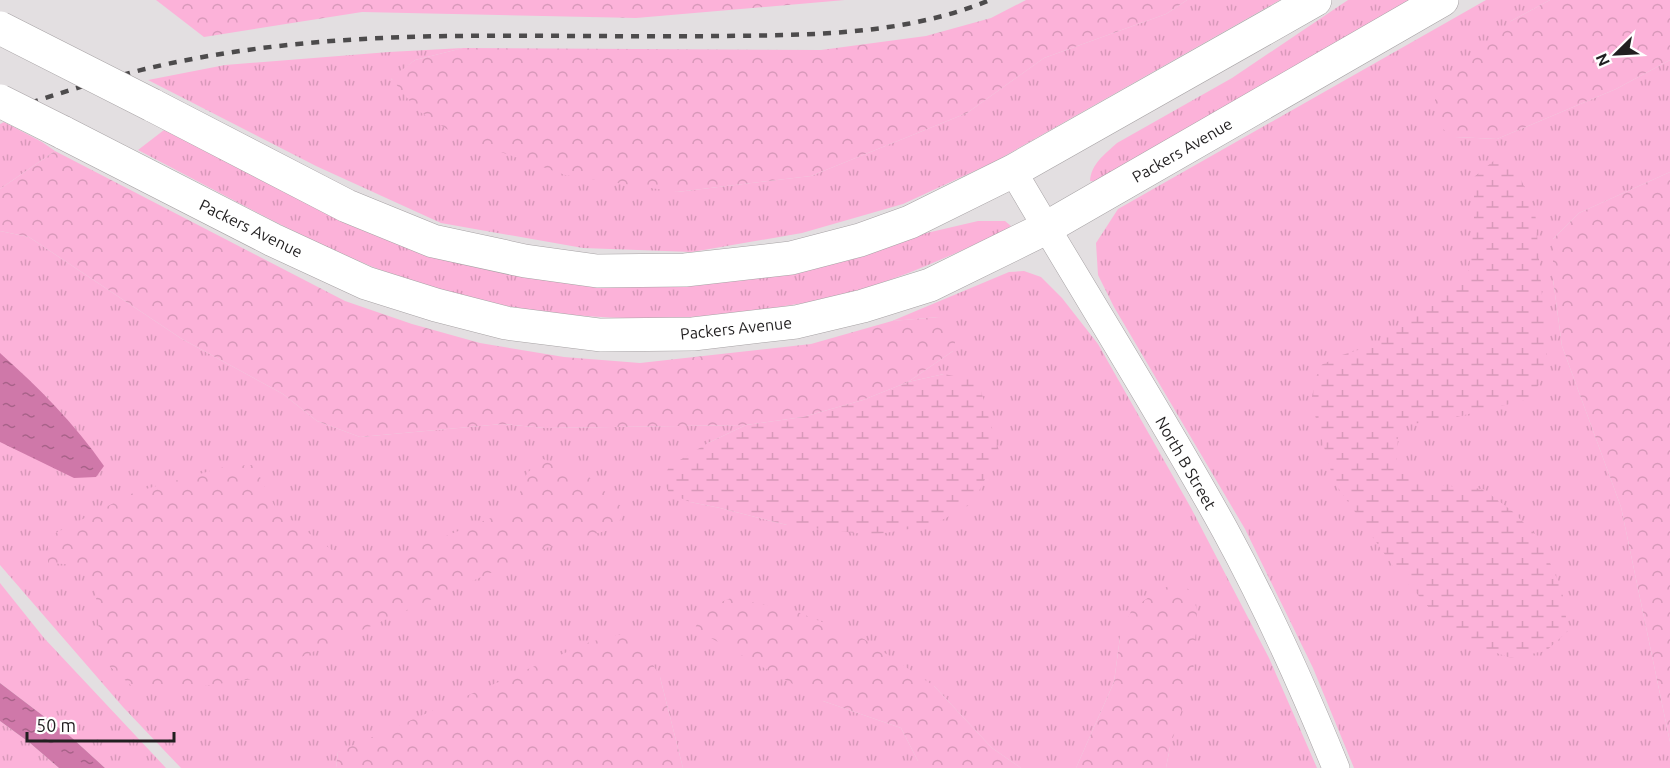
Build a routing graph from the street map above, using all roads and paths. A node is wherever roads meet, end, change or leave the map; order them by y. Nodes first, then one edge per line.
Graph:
1 (1315, 0) edge
2 (1442, 0) edge
3 (0, 28) edge
4 (0, 101) edge
5 (1012, 171) junction
6 (1046, 228) junction
7 (1336, 768) edge

1 - 5 main road
2 - 6 main road, Packers Avenue
3 - 5 main road, bridge
4 - 6 main road, Packers Avenue, bridge
5 - 6 street, North B Street
6 - 7 street, North B Street

